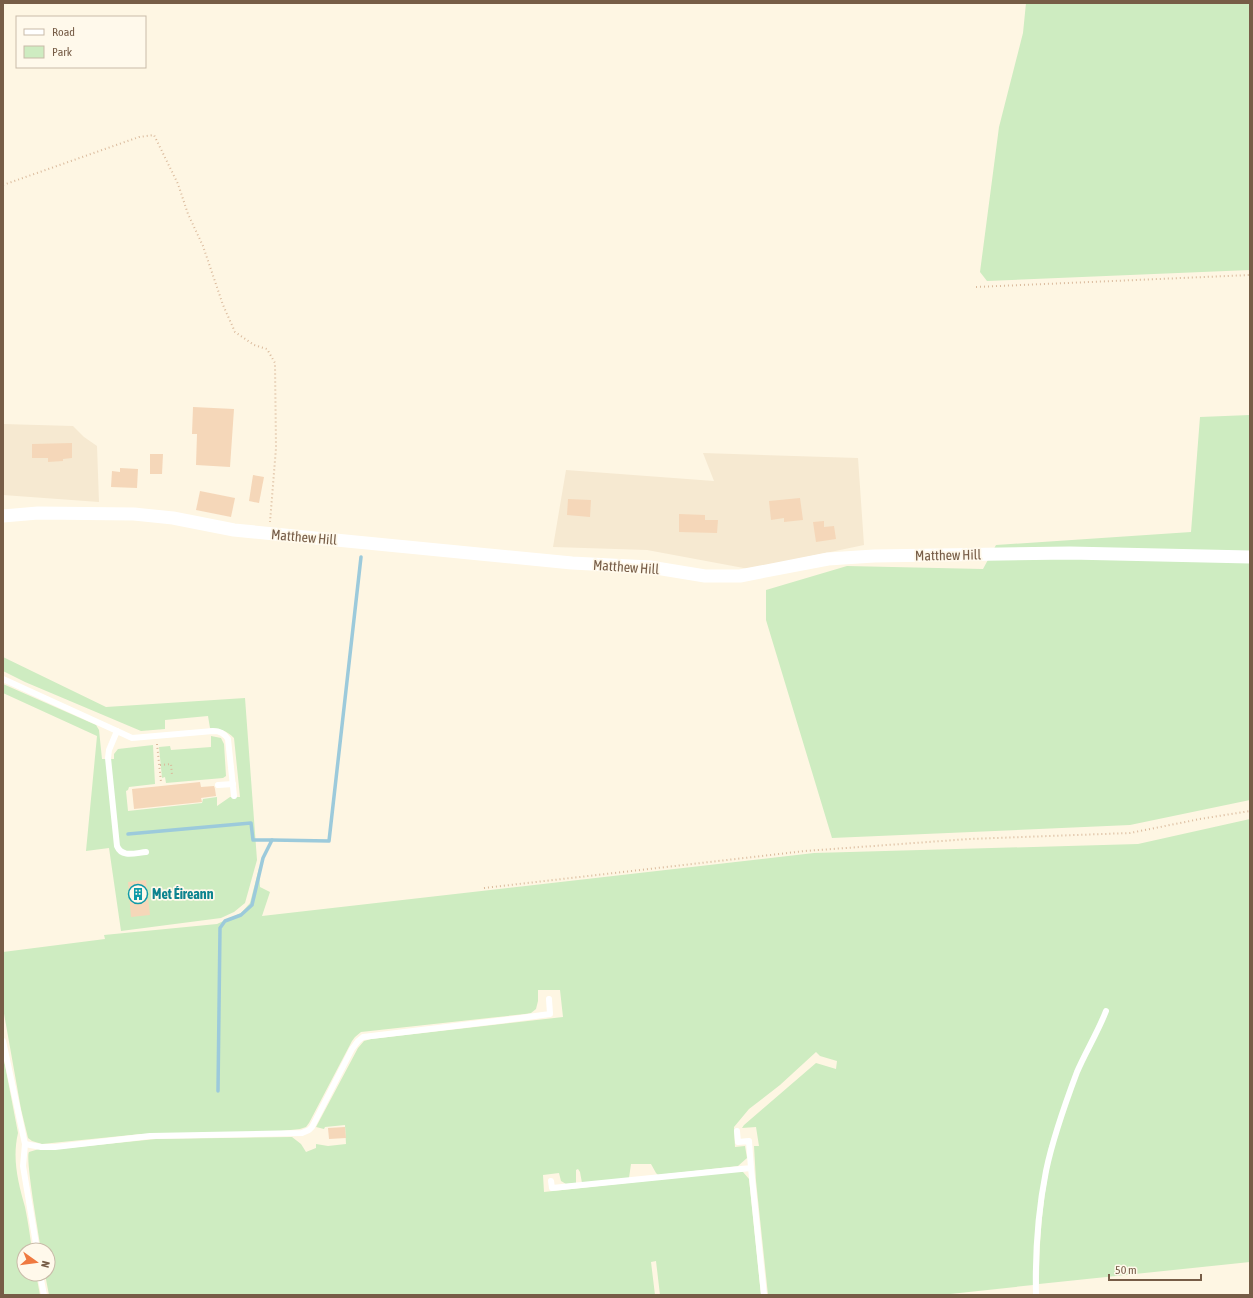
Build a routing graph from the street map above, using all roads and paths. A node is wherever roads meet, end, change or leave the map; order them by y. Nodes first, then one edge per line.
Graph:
1 (3, 185) edge
2 (1250, 275) edge
3 (976, 287) dead end
4 (3, 516) edge
5 (268, 534) junction
6 (1250, 556) edge
7 (3, 679) edge
8 (117, 731) junction
9 (168, 735) junction
10 (159, 765) junction
11 (172, 775) dead end
12 (161, 782) dead end
13 (233, 784) junction
14 (218, 785) dead end
15 (234, 796) dead end
16 (1250, 811) edge
17 (146, 852) dead end
18 (484, 888) dead end
19 (549, 999) dead end
20 (1106, 1011) dead end
21 (3, 1041) edge
22 (737, 1131) dead end
23 (25, 1144) junction
24 (751, 1168) junction
25 (551, 1181) dead end
26 (35, 1242) edge
27 (42, 1282) edge
28 (44, 1295) edge
29 (764, 1295) edge
30 (1036, 1295) edge

1 - 5 path
2 - 3 path
4 - 5 street, Matthew Hill
5 - 6 street, Matthew Hill
7 - 8 lane
8 - 9 lane
8 - 17 lane
9 - 10 path
9 - 13 lane
10 - 11 path
10 - 12 path
13 - 14 lane
13 - 15 lane
16 - 18 path
19 - 23 lane
20 - 30 lane
21 - 23 lane
22 - 24 lane
23 - 26 lane
24 - 25 lane
24 - 29 lane
27 - 28 lane

